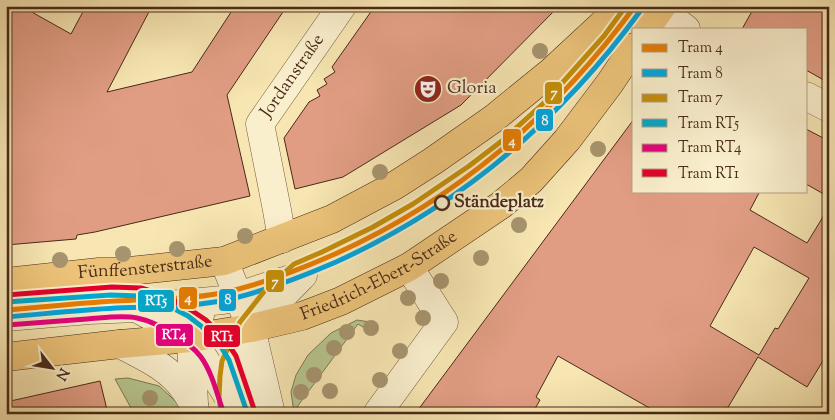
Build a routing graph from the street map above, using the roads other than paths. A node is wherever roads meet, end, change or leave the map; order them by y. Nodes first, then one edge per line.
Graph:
1 (342, 6) edge
2 (622, 6) edge
3 (656, 15) edge
4 (684, 28) edge
5 (632, 50) edge
6 (808, 97) edge
7 (829, 108) edge
8 (282, 239) junction
9 (224, 261) junction
10 (409, 267) junction
11 (6, 282) edge
12 (238, 296) junction
13 (206, 302) junction
14 (136, 308) junction
15 (6, 317) edge
16 (251, 328) junction
17 (191, 338) junction
18 (120, 344) junction
19 (6, 357) edge
20 (232, 407) edge
21 (195, 410) edge
22 (271, 414) edge
23 (377, 414) edge

1 - 8 street, Jordanstraße
2 - 8 main road
3 - 4 street
5 - 10 main road, Friedrich-Ebert-Straße
6 - 7 street
8 - 9 main road
9 - 11 main road, Fünffensterstraße
9 - 12 street, Fünffensterstraße
9 - 13 street, Fünffensterstraße
10 - 16 main road, Friedrich-Ebert-Straße
10 - 23 street
12 - 13 street
12 - 16 street, Fünffensterstraße
12 - 16 street
13 - 14 street
13 - 17 street, Fünffensterstraße
14 - 15 street
14 - 17 street
16 - 17 main road
16 - 20 street
16 - 22 street
17 - 18 main road
17 - 20 street
17 - 21 street
18 - 19 main road
18 - 21 street

